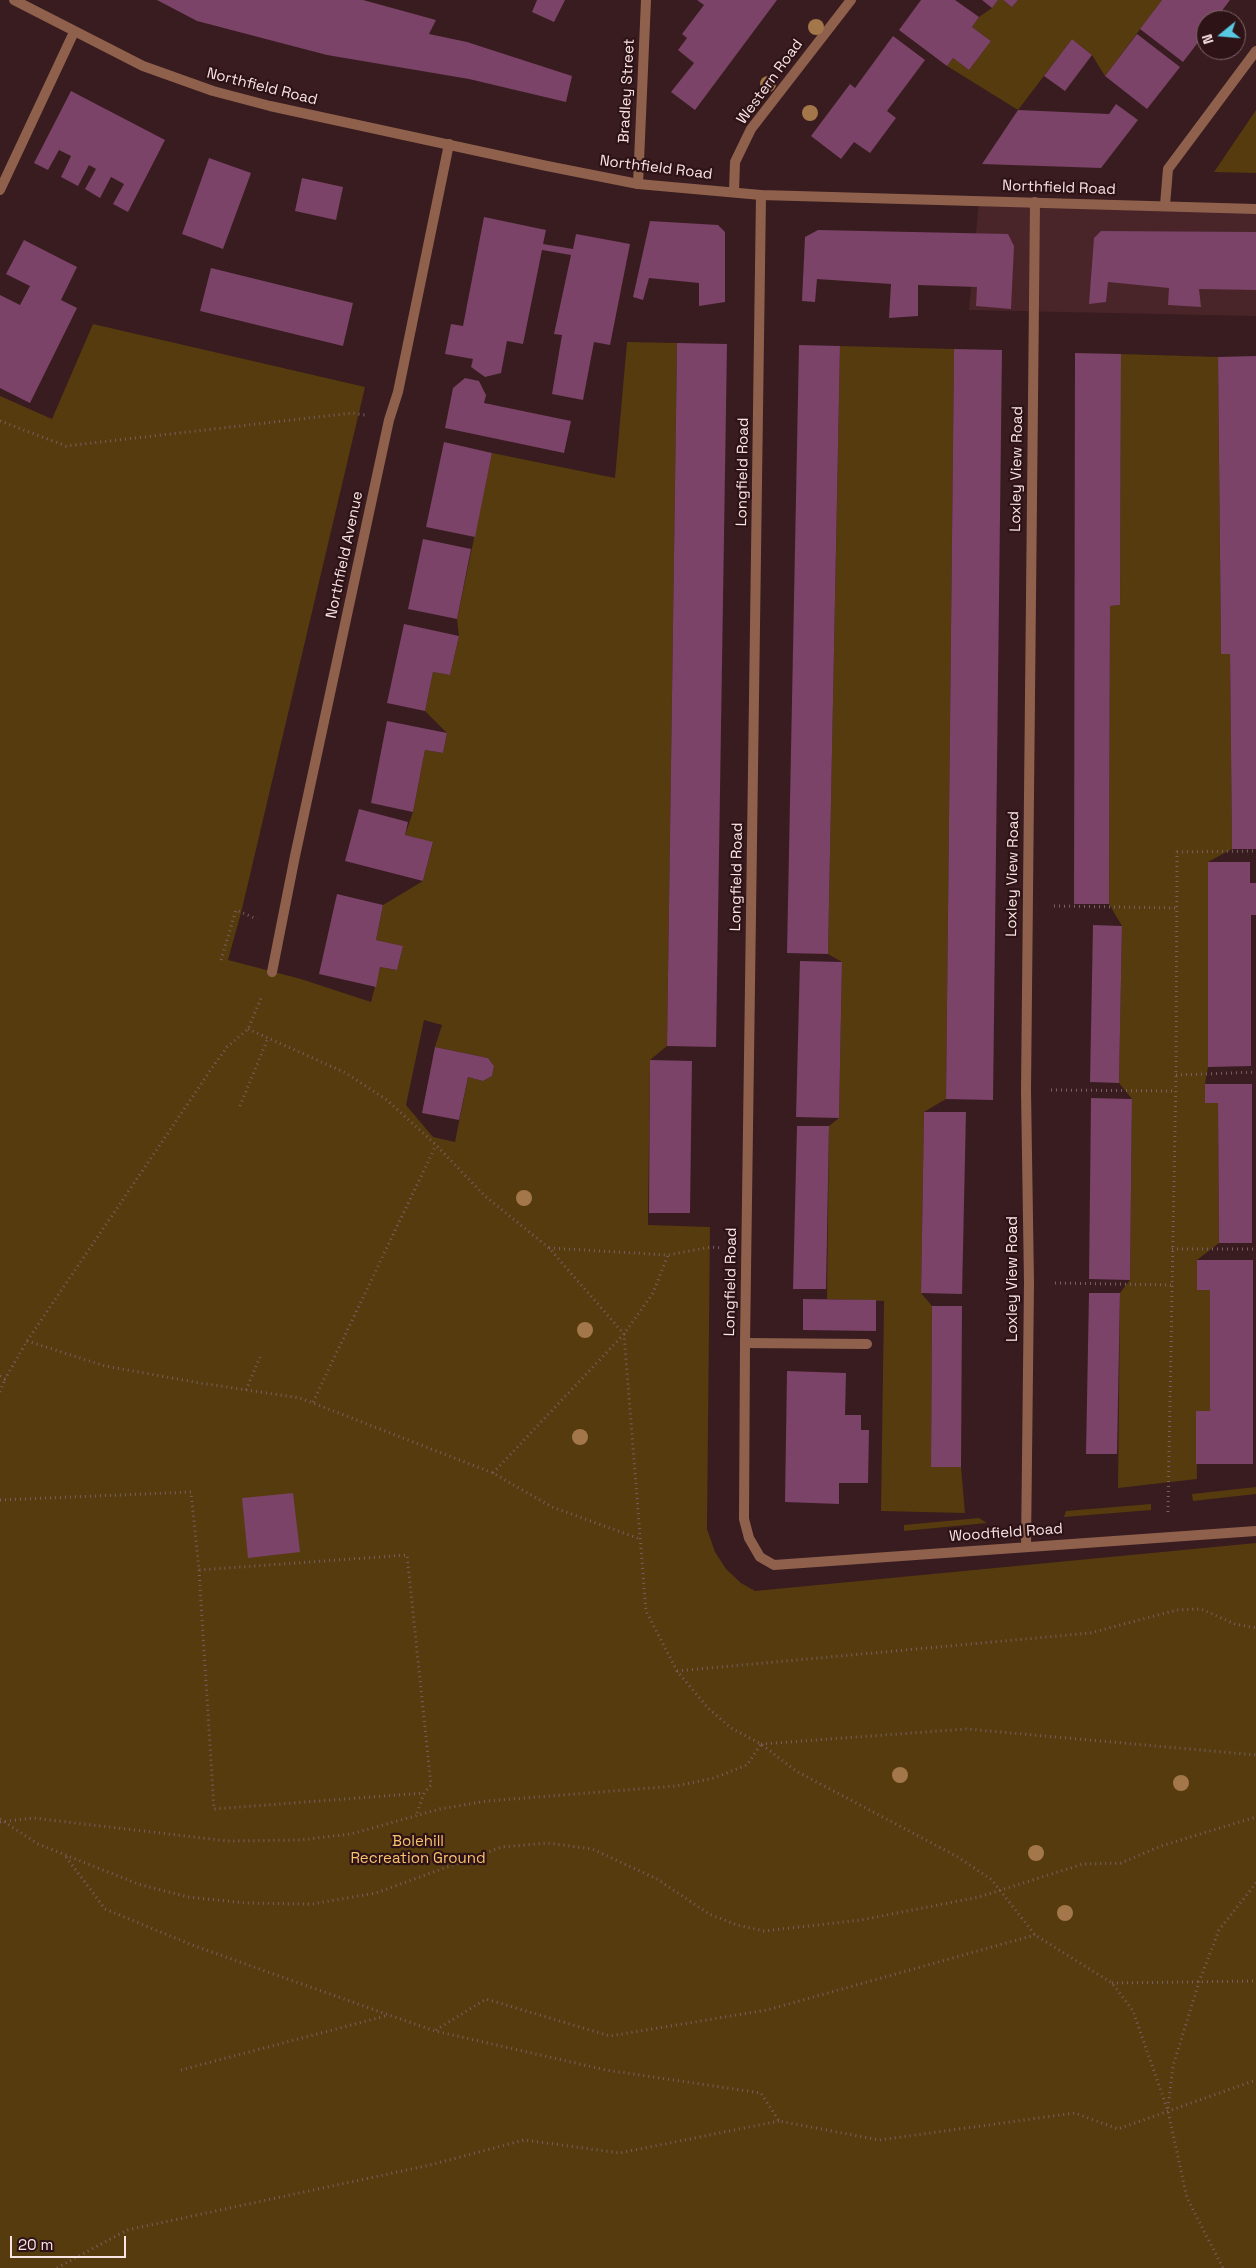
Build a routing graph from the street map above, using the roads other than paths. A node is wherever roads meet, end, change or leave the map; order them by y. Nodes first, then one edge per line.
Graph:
1 (14, 0) edge
2 (646, 0) edge
3 (851, 0) edge
4 (74, 32) junction
5 (1256, 51) edge
6 (449, 144) junction
7 (638, 184) junction
8 (0, 190) edge
9 (734, 192) junction
10 (761, 195) junction
11 (1034, 202) junction
12 (1165, 205) junction
13 (1256, 209) edge
14 (272, 972) road end
15 (745, 1343) junction
16 (867, 1344) dead end
17 (1256, 1531) edge
18 (1026, 1546) junction
19 (760, 1557) joint

1 - 4 street, Northfield Road
2 - 7 street, Bradley Street
3 - 9 street, Western Road
4 - 6 street, Northfield Road
4 - 8 street
5 - 12 street
6 - 7 street, Northfield Road
6 - 14 street, Northfield Avenue
7 - 9 street, Northfield Road
9 - 10 street, Northfield Road
10 - 11 street, Northfield Road
10 - 15 street, Longfield Road
11 - 12 street, Northfield Road
11 - 18 street, Loxley View Road
12 - 13 street, Northfield Road
15 - 16 street
15 - 19 street, Longfield Road
17 - 18 street, Woodfield Road
18 - 19 street, Woodfield Road

